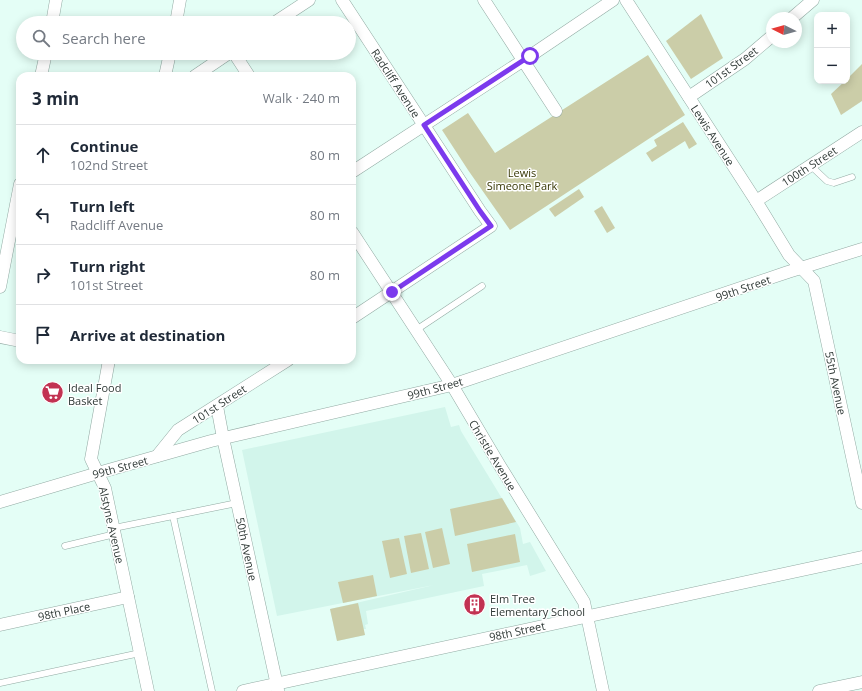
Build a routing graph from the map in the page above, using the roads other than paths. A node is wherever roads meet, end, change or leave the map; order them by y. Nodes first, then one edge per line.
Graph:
1 (56, 0) edge
2 (180, 0) edge
3 (309, 0) edge
4 (342, 0) edge
5 (484, 0) edge
6 (613, 0) edge
7 (626, 0) edge
8 (813, 0) edge
9 (799, 12) edge
10 (53, 16) edge
11 (177, 16) edge
12 (285, 16) edge
13 (352, 16) edge
14 (356, 21) edge
15 (766, 41) edge
16 (44, 60) edge
17 (169, 60) edge
18 (219, 60) edge
19 (239, 60) edge
20 (523, 61) junction
21 (42, 72) edge
22 (167, 72) edge
23 (201, 72) edge
24 (246, 72) edge
25 (689, 97) junction
26 (556, 111) dead end
27 (424, 125) junction
28 (862, 132) edge
29 (810, 165) junction
30 (356, 169) edge
31 (852, 177) dead end
32 (756, 201) junction
33 (16, 205) edge
34 (356, 238) edge
35 (862, 249) edge
36 (802, 268) junction
37 (482, 286) dead end
38 (0, 287) edge
39 (392, 292) junction
40 (356, 315) edge
41 (416, 330) junction
42 (0, 337) edge
43 (16, 340) edge
44 (108, 364) edge
45 (282, 364) edge
46 (452, 385) junction
47 (217, 406) junction
48 (223, 438) junction
49 (157, 456) junction
50 (98, 473) junction
51 (0, 502) edge
52 (237, 503) junction
53 (862, 503) edge
54 (173, 516) junction
55 (114, 531) junction
56 (65, 546) dead end
57 (862, 557) edge
58 (128, 597) junction
59 (587, 616) junction
60 (0, 625) edge
61 (140, 653) junction
62 (862, 682) edge
63 (0, 683) edge
64 (277, 687) edge
65 (148, 691) edge
66 (212, 691) edge
67 (243, 691) edge
68 (603, 691) edge
69 (819, 691) edge

1 - 10 street
2 - 11 street
3 - 12 street
4 - 13 street, Radcliff Avenue
5 - 20 street
6 - 20 street
7 - 25 street, Lewis Avenue
8 - 9 street
14 - 27 street, Radcliff Avenue
15 - 25 street, 101st Street
16 - 21 street
17 - 22 street
18 - 23 street
19 - 24 street
20 - 26 street
20 - 27 street
25 - 32 street, Lewis Avenue
27 - 30 street
27 - 39 street, Radcliff Avenue
28 - 29 street, 100th Street
29 - 31 lane
29 - 32 street, 100th Street
32 - 36 street, Lewis Avenue
33 - 38 street
34 - 39 street, Christie Avenue
35 - 36 street, 99th Street
36 - 46 street, 99th Street
36 - 53 street, 55th Avenue
37 - 41 lane
39 - 40 street
39 - 41 street, Christie Avenue
41 - 46 street, Christie Avenue
42 - 43 street
44 - 50 street, Alstyne Avenue
45 - 47 street, 101st Street
46 - 48 street, 99th Street
46 - 59 street, Christie Avenue
47 - 48 street, 50th Avenue
47 - 49 street, 101st Street
48 - 49 street, 99th Street
48 - 52 street, 50th Avenue
49 - 50 street, 99th Street
50 - 51 street, 99th Street
50 - 55 street, Alstyne Avenue
52 - 54 lane
52 - 64 street, 50th Avenue
54 - 55 lane
54 - 66 lane
55 - 56 lane
55 - 58 street, Alstyne Avenue
57 - 59 street, 98th Street
58 - 60 street, 98th Place
58 - 61 street, Alstyne Avenue
59 - 64 street, 98th Street
59 - 68 street, Christie Avenue
61 - 63 lane
61 - 65 street, Alstyne Avenue
62 - 69 street
64 - 67 street, 98th Street

